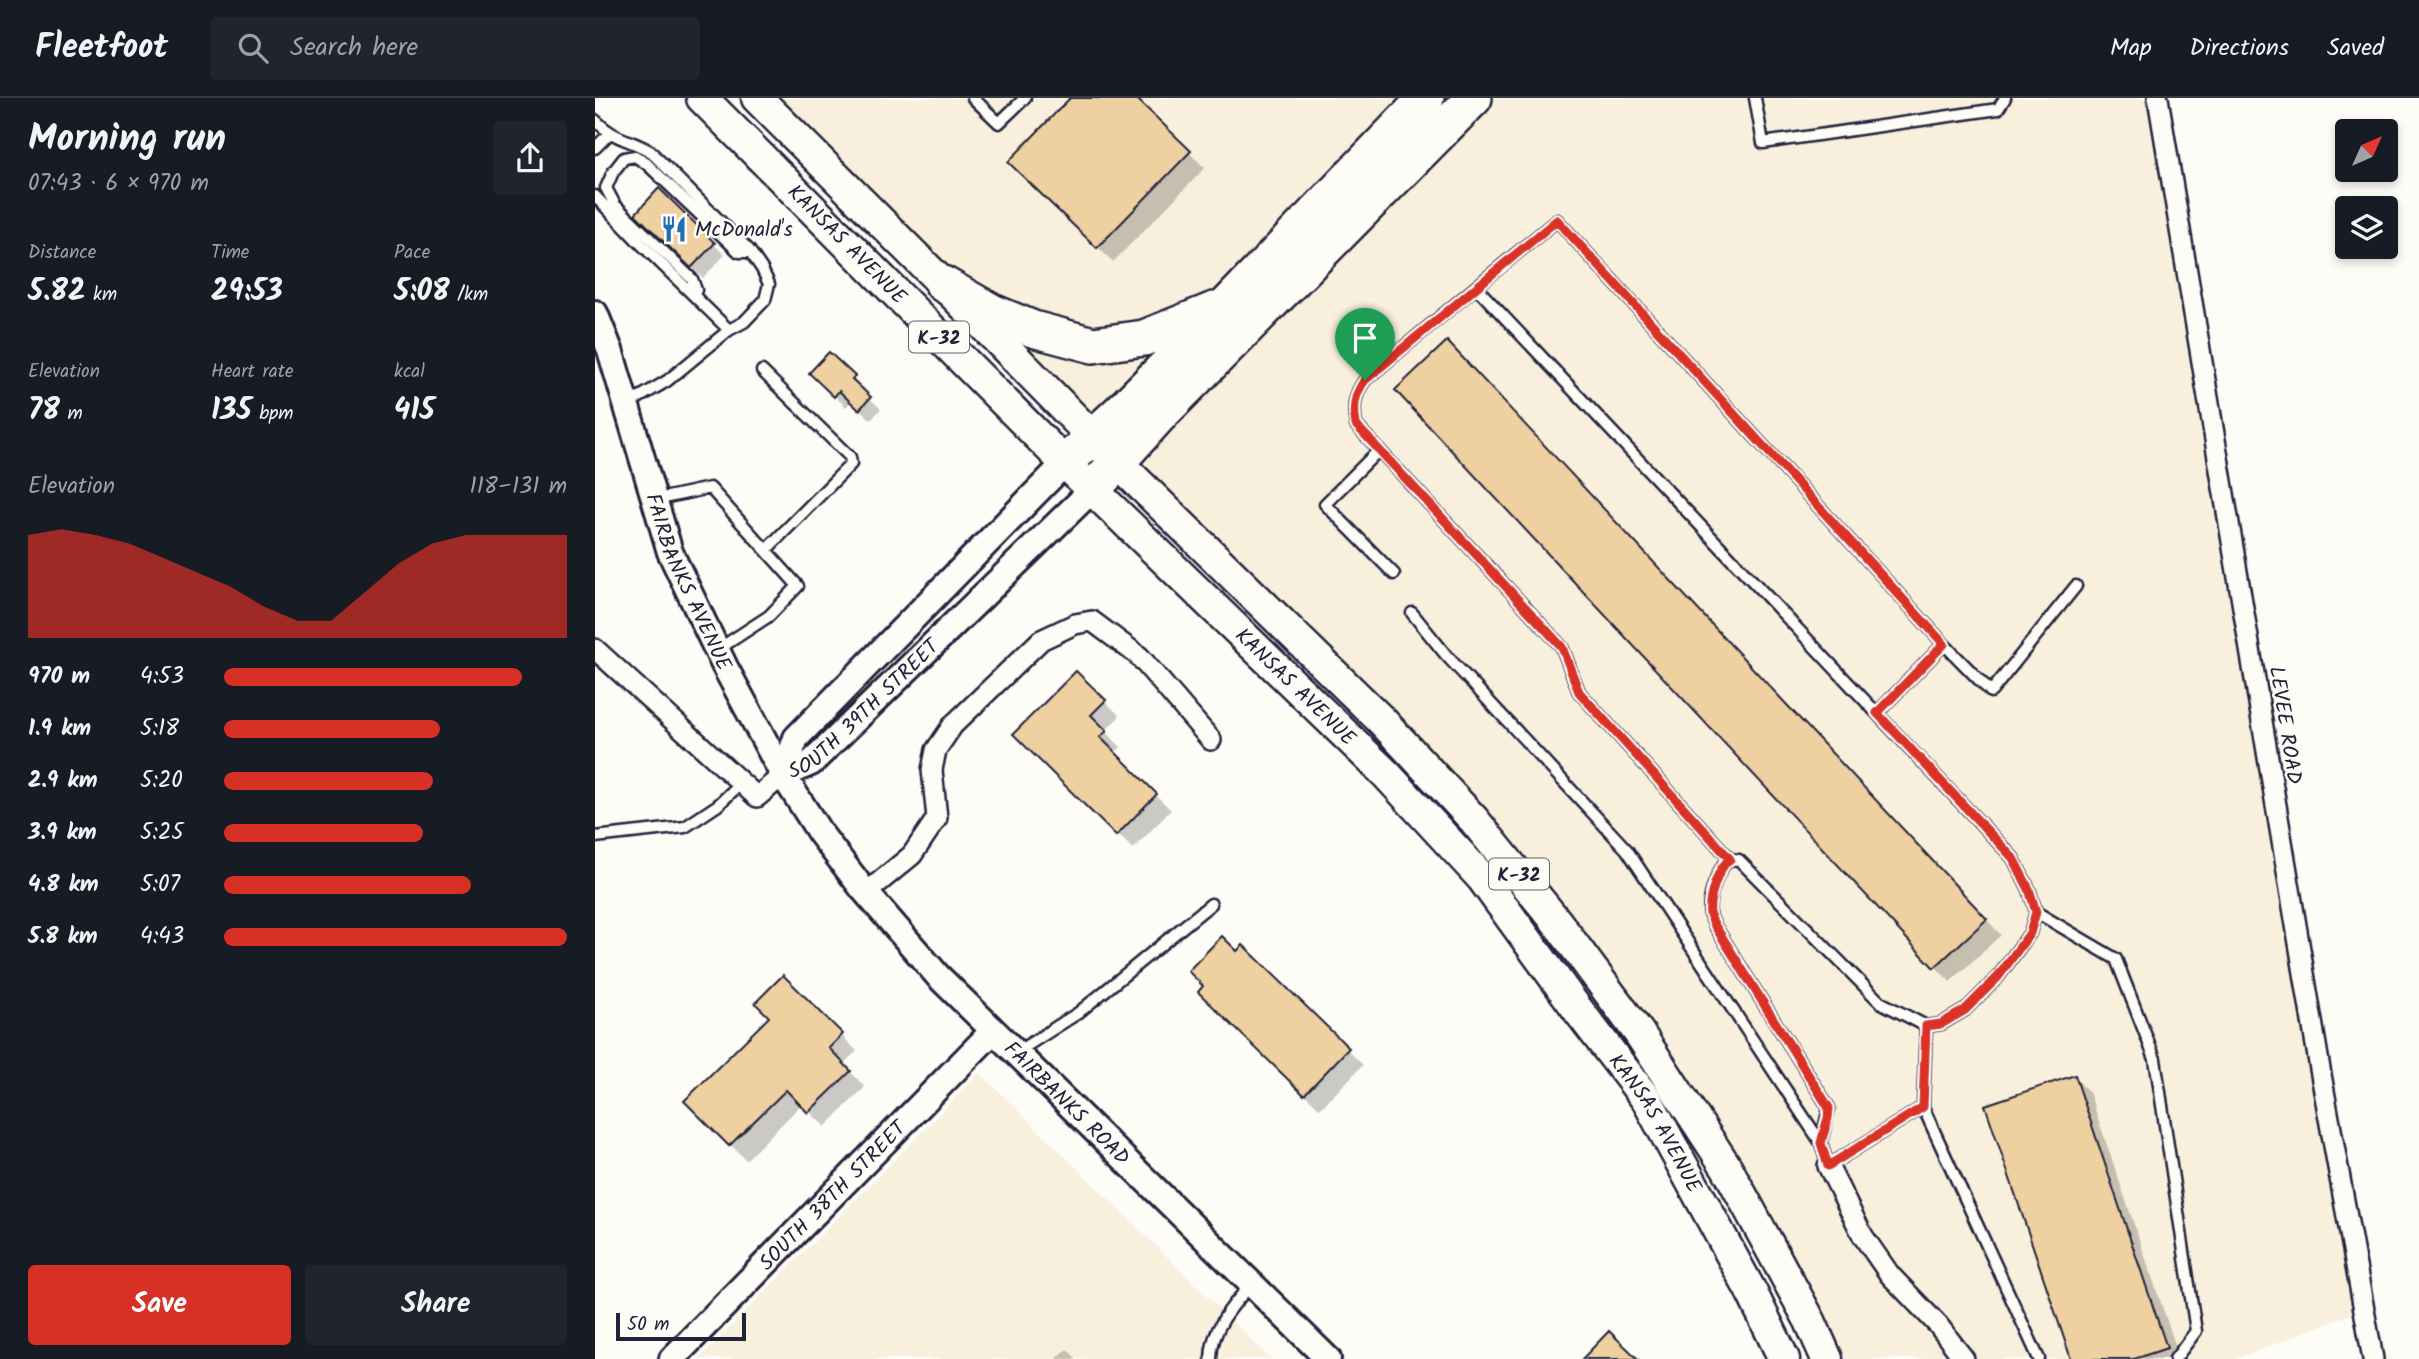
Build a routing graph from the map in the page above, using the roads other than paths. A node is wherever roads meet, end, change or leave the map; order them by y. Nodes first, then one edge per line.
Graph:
1 (702, 98) edge
2 (757, 98) edge
3 (973, 98) edge
4 (1025, 98) edge
5 (1426, 98) edge
6 (1475, 98) edge
7 (1755, 98) edge
8 (2005, 98) edge
9 (2158, 98) edge
10 (595, 120) edge
11 (609, 134) junction
12 (595, 148) edge
13 (595, 196) edge
14 (749, 250) junction
15 (943, 284) junction
16 (1476, 287) junction
17 (694, 295) junction
18 (1227, 305) junction
19 (595, 313) edge
20 (729, 330) junction
21 (762, 371) dead end
22 (627, 405) junction
23 (1093, 438) junction
24 (1379, 450) junction
25 (1117, 462) junction
26 (1065, 463) junction
27 (1093, 489) junction
28 (654, 500) junction
29 (766, 550) junction
30 (1394, 574) dead end
31 (2076, 586) dead end
32 (1412, 614) dead end
33 (1944, 644) junction
34 (595, 649) edge
35 (716, 650) junction
36 (1877, 713) junction
37 (1211, 740) dead end
38 (783, 775) junction
39 (738, 780) junction
40 (820, 833) joint
41 (595, 837) edge
42 (1730, 859) junction
43 (866, 893) junction
44 (1211, 904) dead end
45 (2036, 912) junction
46 (1926, 1026) junction
47 (993, 1031) junction
48 (1015, 1053) junction
49 (1923, 1107) junction
50 (1821, 1143) junction
51 (1828, 1166) junction
52 (1252, 1284) junction
53 (684, 1355) edge
54 (1211, 1359) edge
55 (1328, 1359) edge
56 (1784, 1359) edge
57 (1827, 1359) edge
58 (1964, 1359) edge
59 (2039, 1359) edge
60 (2175, 1359) edge
61 (2373, 1359) edge

1 - 26 main road, KANSAS AVENUE / K-32
2 - 15 main road, KANSAS AVENUE / K-32
3 - 4 lane
5 - 18 highway
6 - 25 highway
7 - 8 lane
9 - 61 street, LEVEE ROAD
10 - 11 lane
11 - 12 lane
11 - 14 lane
13 - 17 lane
14 - 17 lane
14 - 20 lane
15 - 18 highway
15 - 23 main road, KANSAS AVENUE / K-32
16 - 24 lane
16 - 33 lane
16 - 36 lane
17 - 20 lane
18 - 23 highway
19 - 22 street, FAIRBANKS AVENUE
20 - 22 lane
21 - 29 lane
22 - 28 street, FAIRBANKS AVENUE
23 - 25 main road, KANSAS AVENUE / K-32
23 - 26 highway
24 - 30 lane
24 - 42 lane
25 - 27 highway
25 - 57 main road, KANSAS AVENUE / K-32
26 - 27 main road, KANSAS AVENUE / K-32
26 - 38 street, SOUTH 39TH STREET
27 - 38 street, SOUTH 39TH STREET
27 - 56 main road, KANSAS AVENUE / K-32
28 - 29 lane
28 - 35 street, FAIRBANKS AVENUE
29 - 35 lane
31 - 33 lane
32 - 50 lane
33 - 36 lane
34 - 39 street
35 - 38 street, FAIRBANKS AVENUE
36 - 45 lane
37 - 43 street
38 - 39 street
38 - 40 street, FAIRBANKS AVENUE
39 - 41 lane
40 - 43 street, FAIRBANKS ROAD
42 - 46 lane
42 - 50 lane
43 - 47 street, FAIRBANKS ROAD
44 - 48 lane
45 - 46 lane
45 - 60 lane
46 - 49 lane
47 - 48 street, FAIRBANKS ROAD
47 - 53 street, SOUTH 38TH STREET
48 - 52 street, FAIRBANKS ROAD
49 - 51 lane
49 - 59 lane
50 - 51 lane
51 - 58 street
52 - 54 lane
52 - 55 street, FAIRBANKS ROAD

